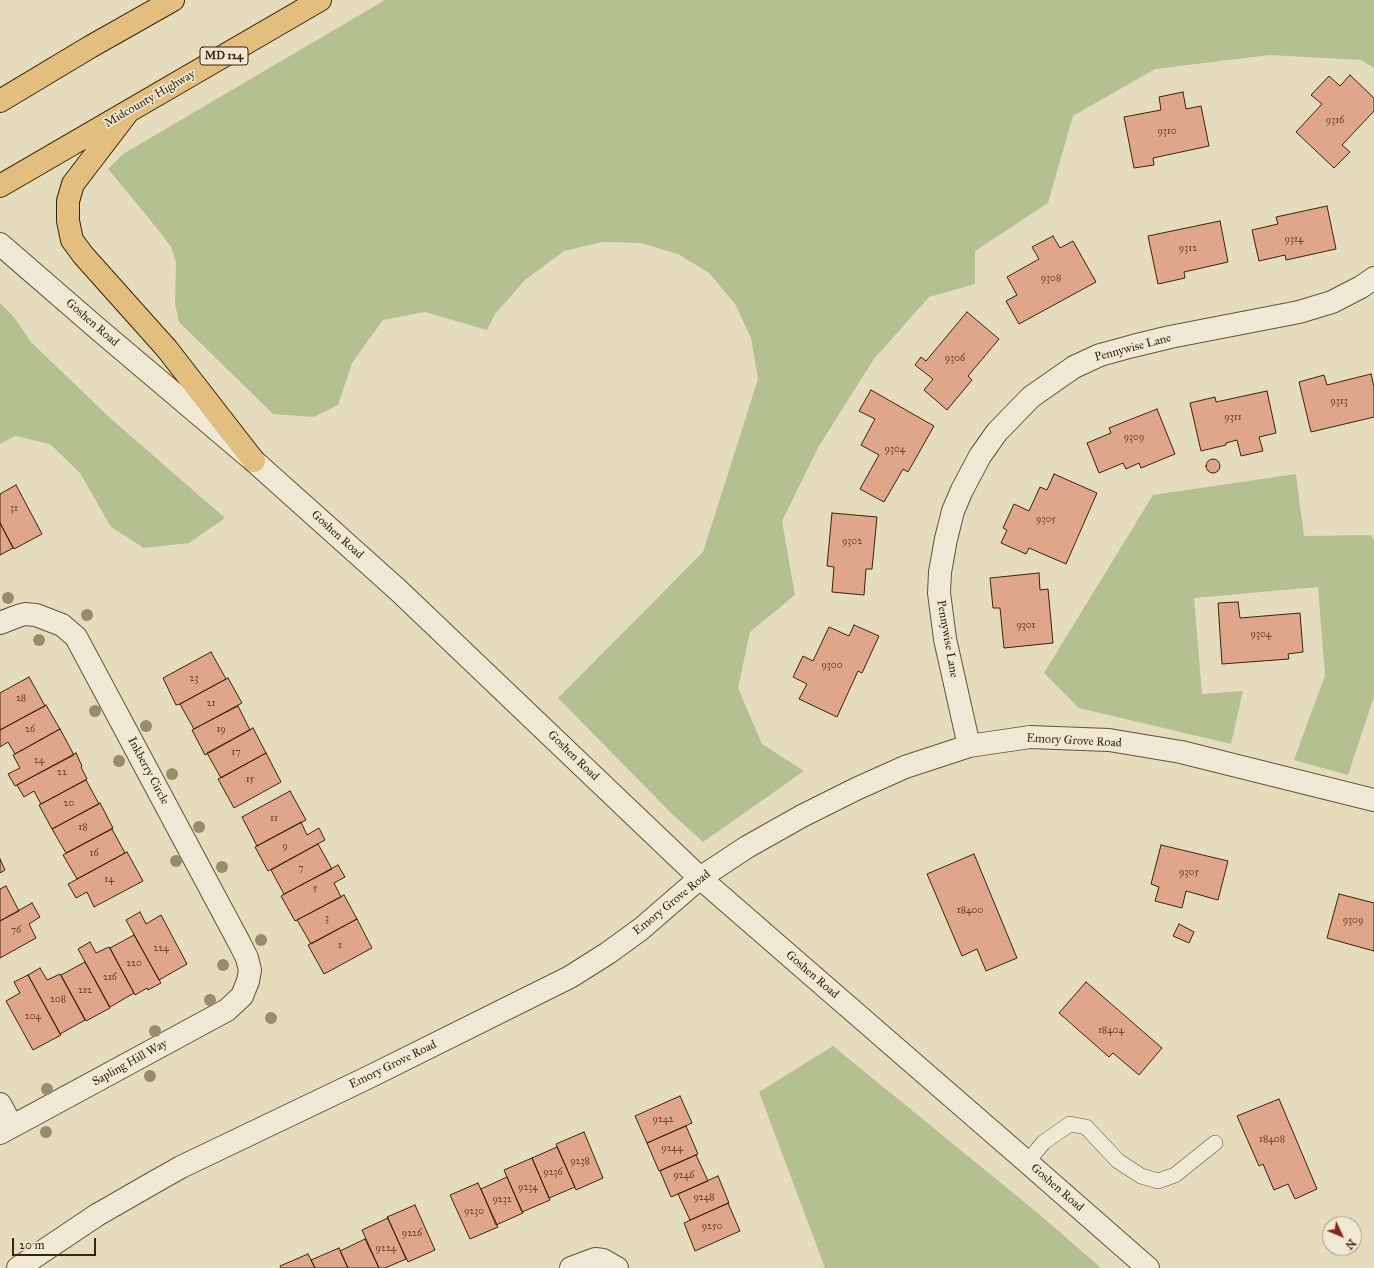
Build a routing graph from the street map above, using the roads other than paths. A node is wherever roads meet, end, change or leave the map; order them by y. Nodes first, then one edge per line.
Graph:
1 (173, 0) edge
2 (320, 0) edge
3 (0, 101) edge
4 (128, 112) junction
5 (0, 186) edge
6 (0, 244) edge
7 (1374, 278) edge
8 (254, 461) junction
9 (0, 623) edge
10 (968, 746) junction
11 (1374, 800) edge
12 (700, 878) junction
13 (248, 981) joint
14 (0, 1104) edge
15 (6, 1130) edge
16 (1215, 1143) dead end
17 (1028, 1162) junction
18 (18, 1268) edge
19 (571, 1268) edge
20 (617, 1268) edge
21 (1148, 1268) edge

1 - 3 main road
2 - 4 main road, Midcounty Highway / MD 124
4 - 5 main road, Midcounty Highway / MD 124
4 - 8 main road
6 - 8 street, Goshen Road
7 - 10 street, Pennywise Lane
8 - 12 street, Goshen Road
9 - 13 street, Inkberry Circle
10 - 11 street, Emory Grove Road
10 - 12 street, Emory Grove Road
12 - 17 street, Goshen Road
12 - 18 street, Emory Grove Road
13 - 15 street, Sapling Hill Way
14 - 15 street
16 - 17 lane
17 - 21 street, Goshen Road
19 - 20 street

